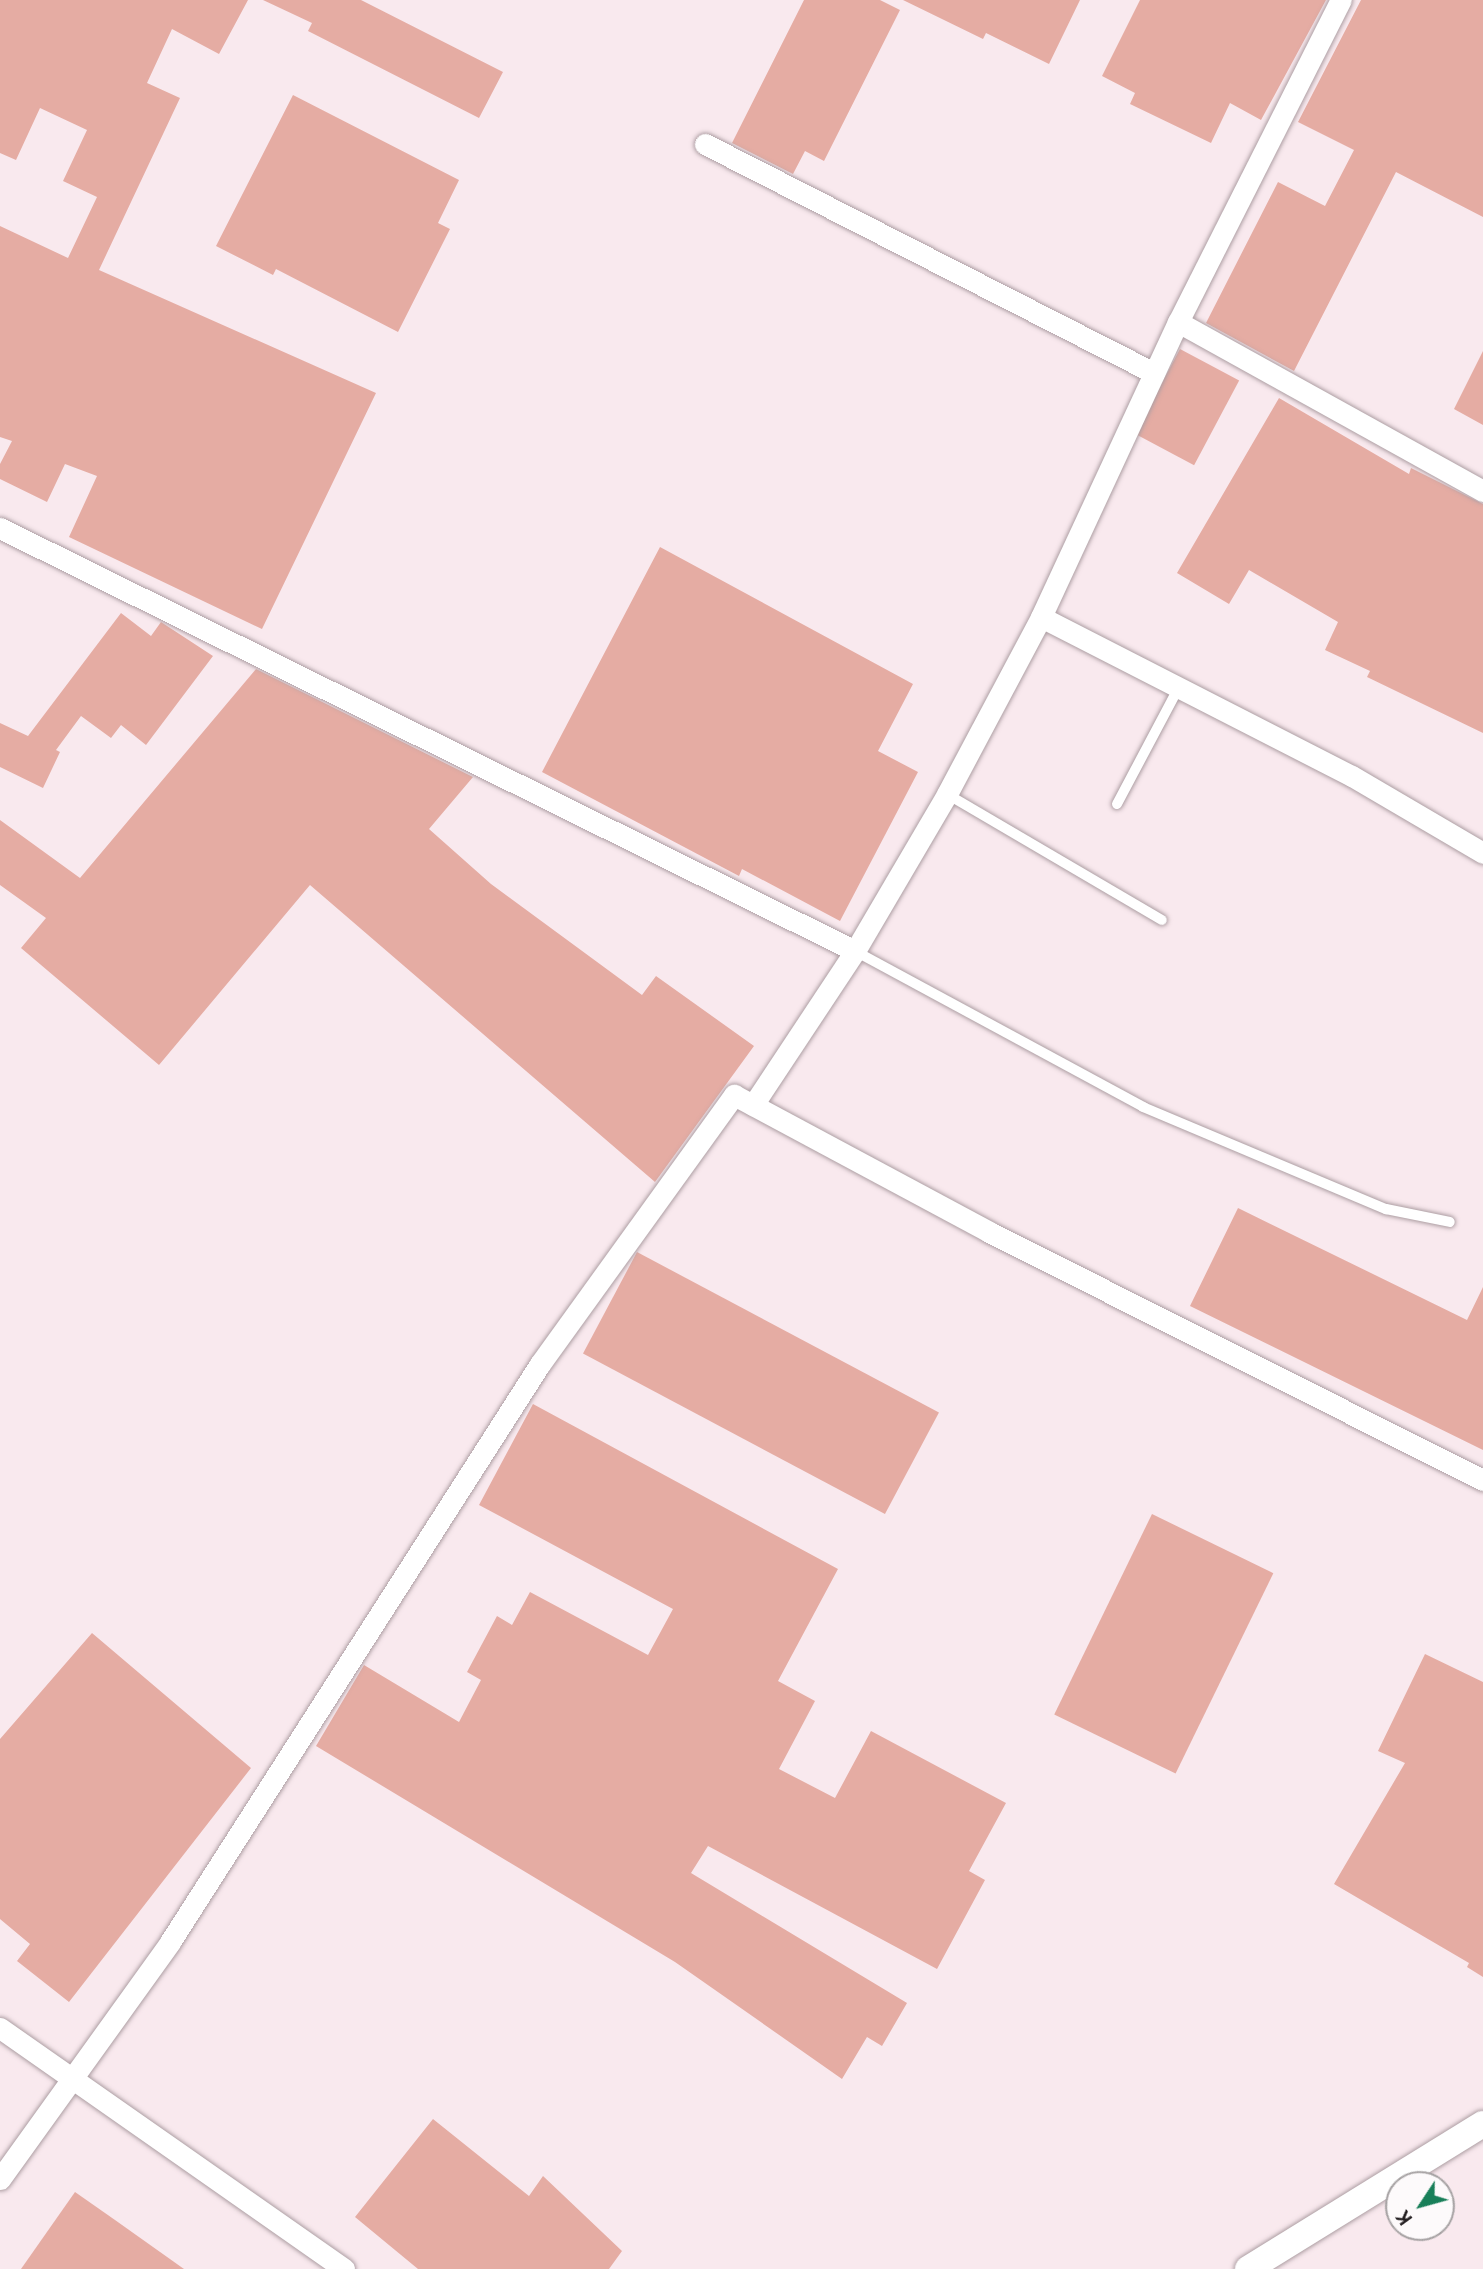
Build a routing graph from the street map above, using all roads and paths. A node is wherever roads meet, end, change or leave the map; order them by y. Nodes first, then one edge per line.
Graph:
1 (1341, 0) edge
2 (705, 144) dead end
3 (1178, 322) junction
4 (1154, 373) junction
5 (1483, 491) edge
6 (0, 528) edge
7 (1041, 617) junction
8 (1179, 687) junction
9 (947, 794) junction
10 (1117, 804) dead end
11 (1483, 853) edge
12 (1162, 920) dead end
13 (855, 951) junction
14 (752, 1105) junction
15 (1450, 1222) dead end
16 (1483, 1480) edge
17 (0, 2028) edge
18 (75, 2079) junction
19 (1483, 2124) edge
20 (0, 2179) edge
21 (344, 2269) edge
22 (1248, 2269) edge

1 - 3 street
2 - 4 street
3 - 4 street
3 - 5 street
4 - 7 street
6 - 13 street
7 - 8 street
7 - 9 street
8 - 10 lane
8 - 11 street
9 - 12 lane
9 - 13 street
13 - 14 street
13 - 15 lane
14 - 16 street
14 - 18 street
17 - 18 street
18 - 20 street
18 - 21 street
19 - 22 street

